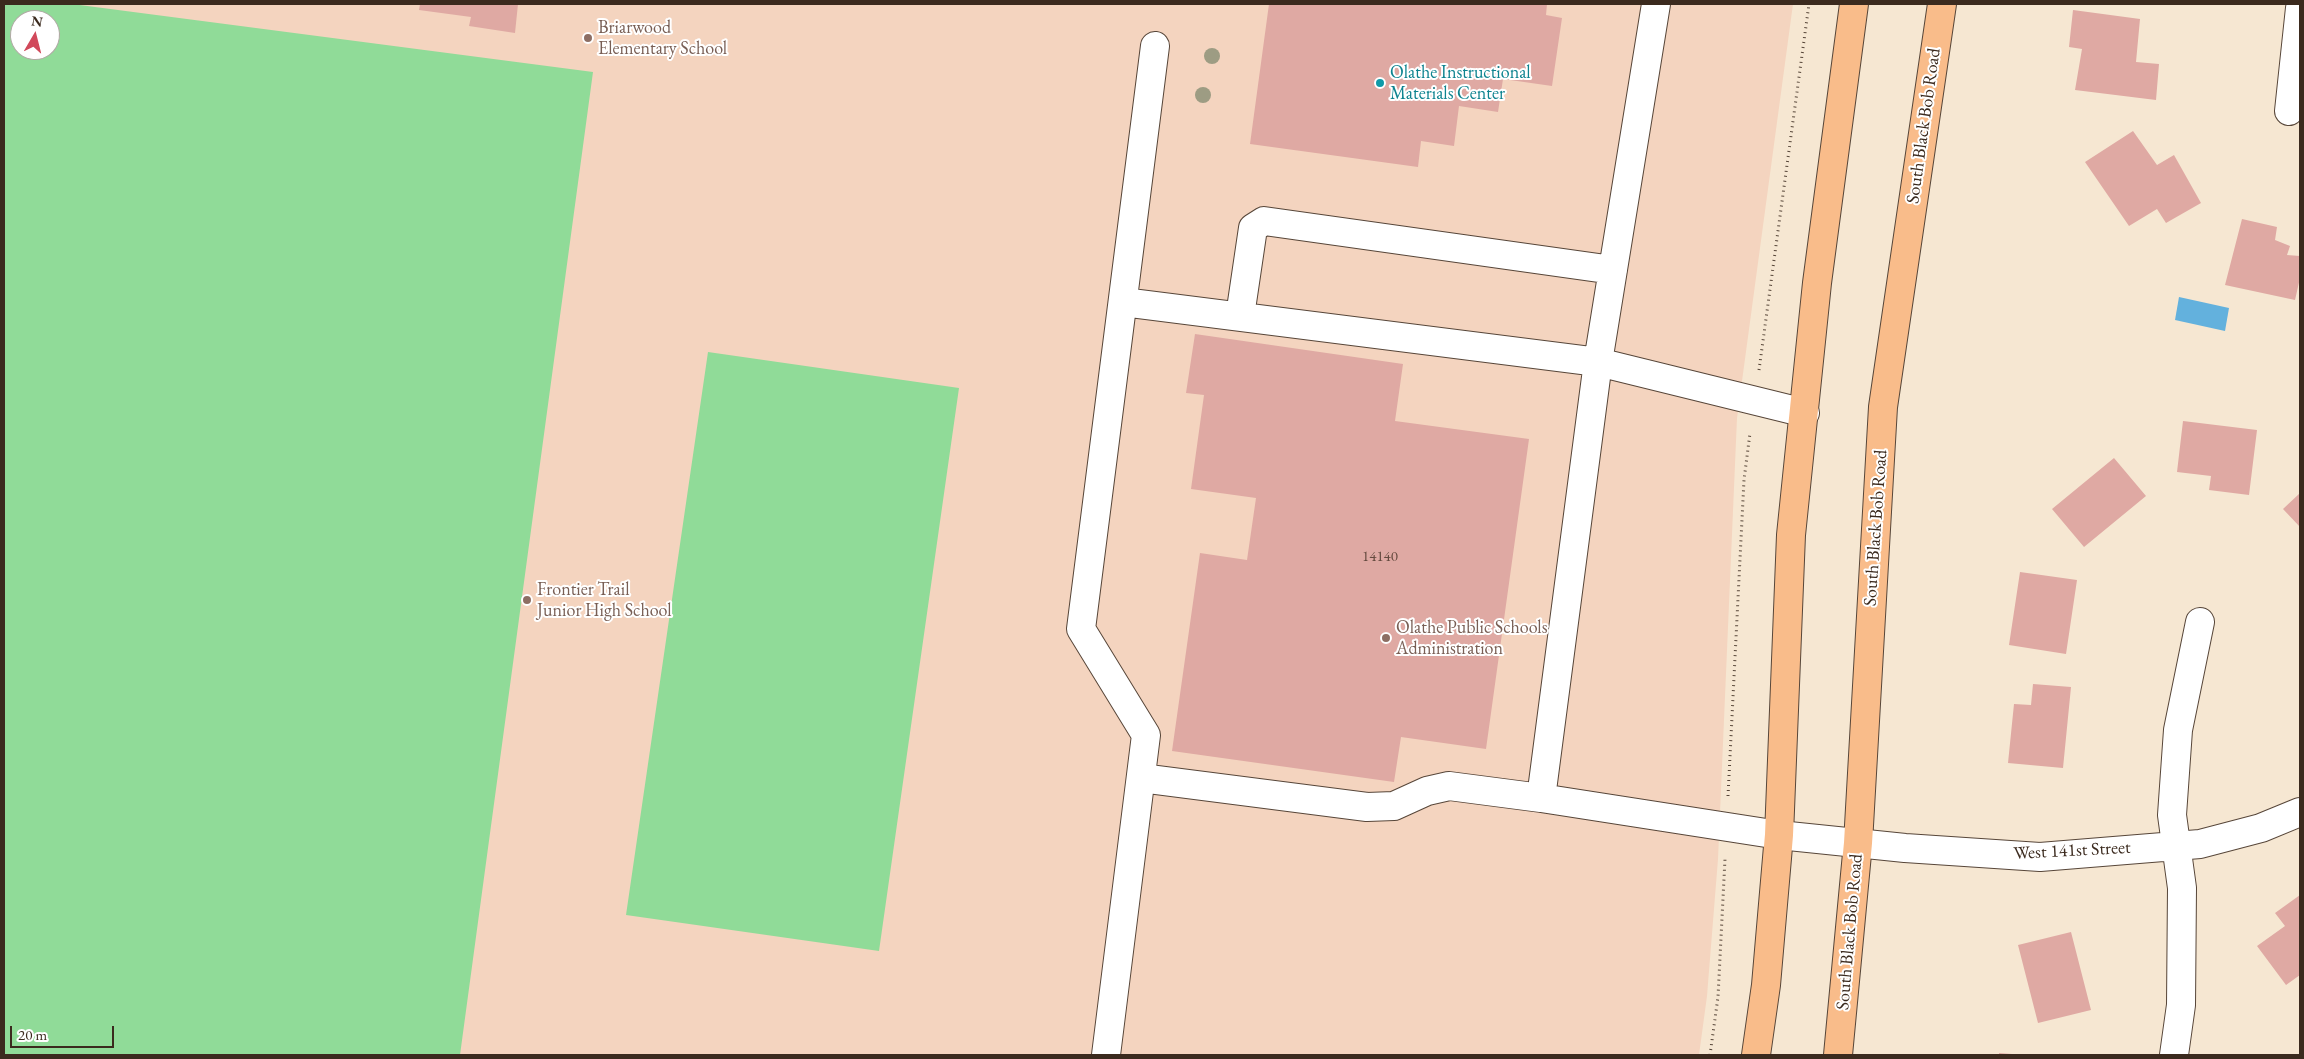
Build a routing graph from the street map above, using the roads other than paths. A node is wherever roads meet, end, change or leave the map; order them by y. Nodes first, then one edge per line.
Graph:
1 (1656, 4) edge
2 (1854, 4) edge
3 (1942, 4) edge
4 (2300, 8) edge
5 (1155, 46) dead end
6 (2290, 111) dead end
7 (1613, 270) junction
8 (1122, 302) junction
9 (1240, 316) junction
10 (1598, 362) junction
11 (1805, 413) junction
12 (2200, 622) dead end
13 (1141, 778) junction
14 (1541, 798) junction
15 (2300, 812) edge
16 (1779, 835) junction
17 (1858, 843) junction
18 (2176, 845) junction
19 (1106, 1055) edge
20 (1756, 1055) edge
21 (1838, 1055) edge
22 (2174, 1055) edge

1 - 7 street
2 - 11 main road
3 - 17 main road, South Black Bob Road
4 - 6 street
5 - 8 street
7 - 9 street
7 - 10 street
8 - 9 street
8 - 13 street
9 - 10 street
10 - 11 street
10 - 14 street
11 - 16 main road
12 - 18 street
13 - 14 street, West 141st Street
13 - 19 street
14 - 16 street, West 141st Street
15 - 18 street, West 141st Street
16 - 17 street, West 141st Street
16 - 20 main road
17 - 18 street, West 141st Street
17 - 21 main road, South Black Bob Road
18 - 22 street

